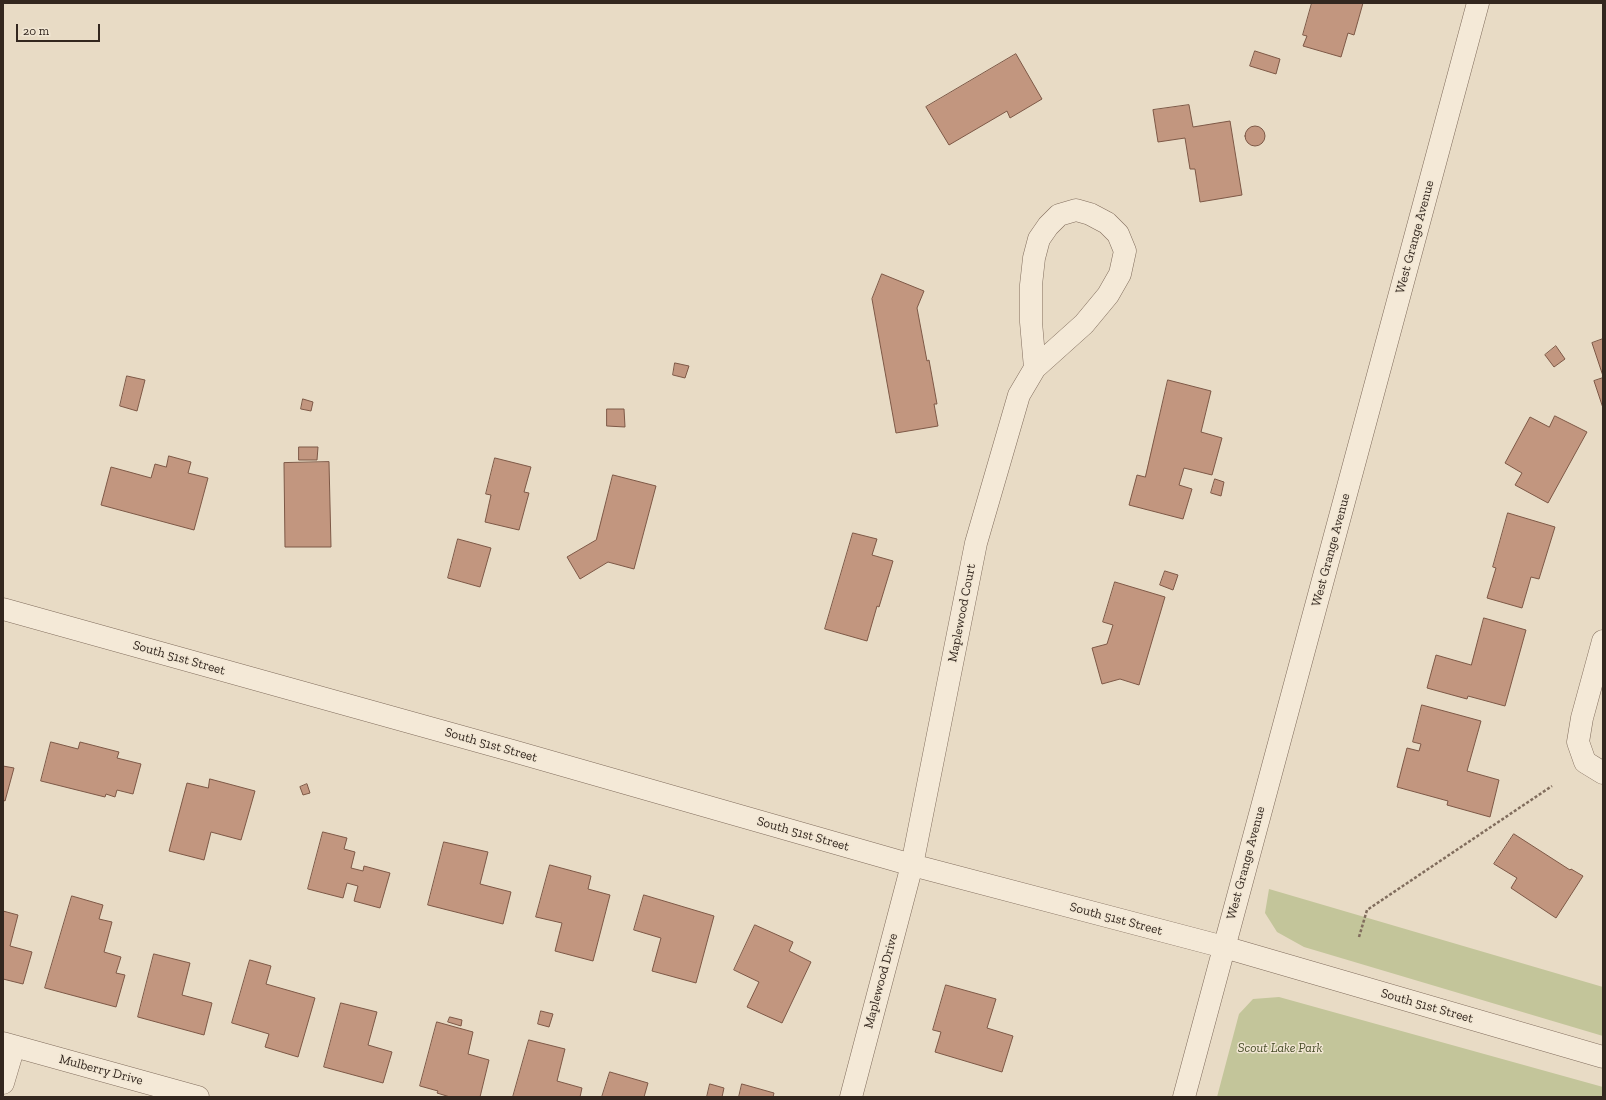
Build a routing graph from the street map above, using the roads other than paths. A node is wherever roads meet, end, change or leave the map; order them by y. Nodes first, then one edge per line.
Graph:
1 (1478, 3) edge
2 (1035, 368) junction
3 (3, 609) edge
4 (1603, 641) edge
5 (1603, 773) edge
6 (912, 865) junction
7 (1224, 947) junction
8 (8, 1045) edge
9 (1603, 1058) edge
10 (3, 1083) edge
11 (198, 1097) edge
12 (851, 1097) edge
13 (1184, 1097) edge

1 - 7 street, West Grange Avenue
2 - 2 street, Maplewood Court
2 - 6 street, Maplewood Court
3 - 6 street, South 51st Street
4 - 5 street
6 - 7 street, South 51st Street
6 - 12 street, Maplewood Drive
7 - 9 street, South 51st Street
7 - 13 street, West Grange Avenue
8 - 10 street
8 - 11 street, Mulberry Drive

